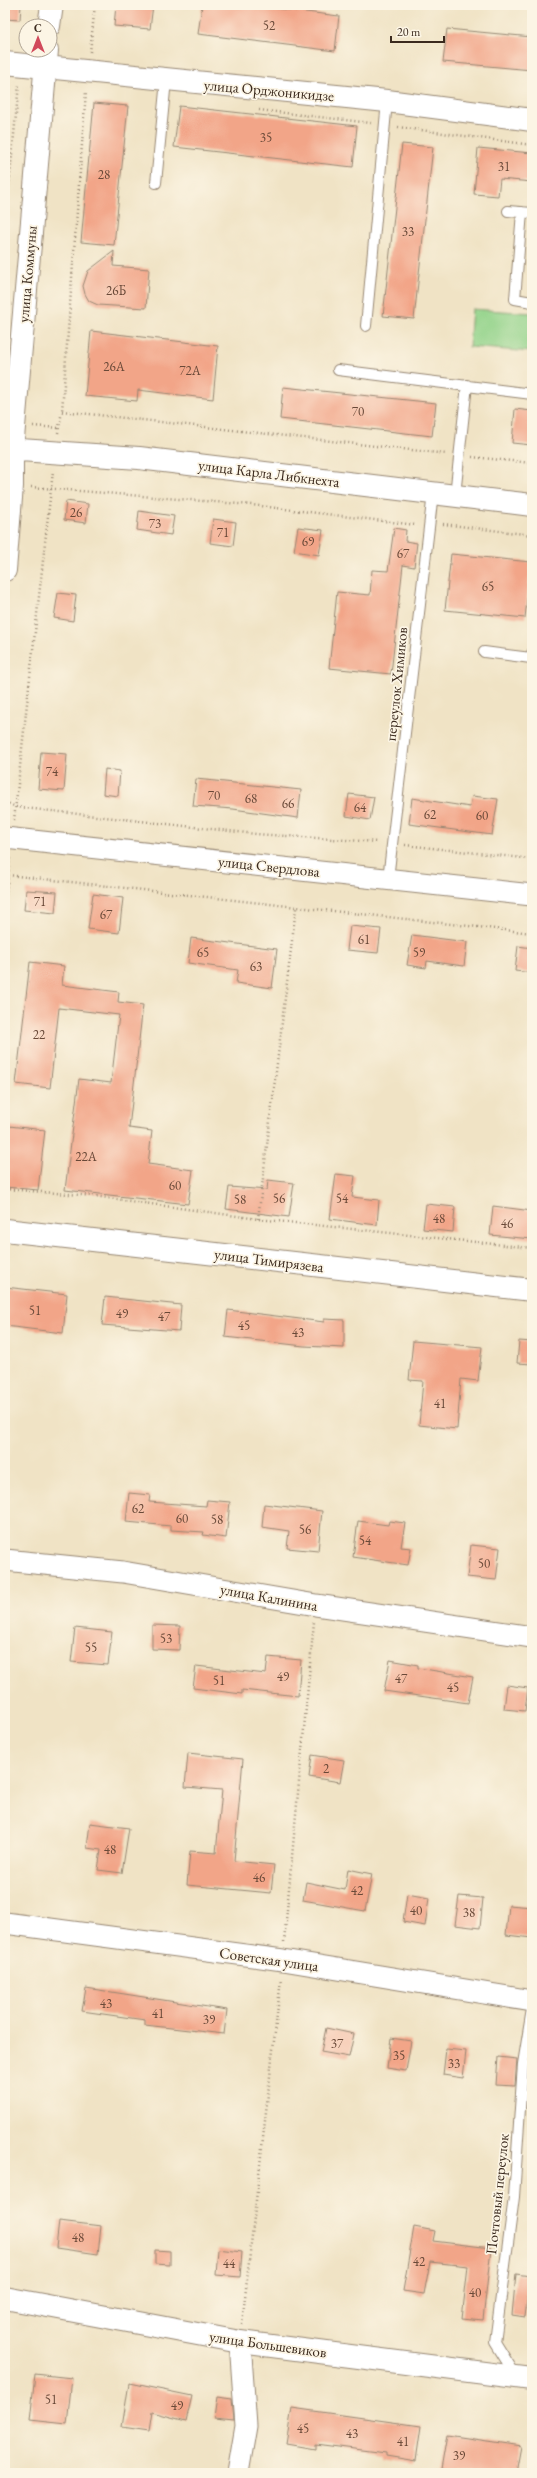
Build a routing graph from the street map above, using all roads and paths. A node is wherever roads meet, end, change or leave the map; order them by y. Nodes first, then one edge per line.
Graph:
1 (52, 5) edge
2 (50, 18) edge
3 (46, 58) edge
4 (13, 64) edge
5 (166, 80) junction
6 (86, 90) dead end
7 (94, 91) dead end
8 (387, 101) junction
9 (251, 109) dead end
10 (532, 120) edge
11 (386, 125) junction
12 (532, 145) edge
13 (156, 183) dead end
14 (508, 211) dead end
15 (527, 212) edge
16 (5, 226) edge
17 (532, 302) edge
18 (366, 326) dead end
19 (338, 370) dead end
20 (467, 385) junction
21 (532, 394) edge
22 (62, 411) dead end
23 (8, 450) edge
24 (459, 455) junction
25 (532, 464) edge
26 (12, 486) junction
27 (433, 493) junction
28 (455, 495) junction
29 (532, 504) edge
30 (429, 525) junction
31 (532, 535) edge
32 (5, 570) edge
33 (484, 652) dead end
34 (532, 653) edge
35 (5, 802) edge
36 (5, 838) edge
37 (393, 844) junction
38 (532, 860) edge
39 (8, 875) dead end
40 (388, 879) junction
41 (532, 895) edge
42 (296, 908) junction
43 (532, 933) edge
44 (5, 1189) edge
45 (258, 1219) junction
46 (5, 1230) edge
47 (532, 1248) edge
48 (532, 1290) edge
49 (5, 1560) edge
50 (532, 1638) edge
51 (5, 1923) edge
52 (532, 2001) edge
53 (532, 2009) edge
54 (5, 2298) edge
55 (240, 2342) junction
56 (524, 2378) edge
57 (238, 2473) edge

1 - 2 street
3 - 4 street, улица Орджоникидзе
3 - 5 street, улица Орджоникидзе
3 - 23 street, улица Коммуны
4 - 16 path
5 - 8 street, улица Орджоникидзе
5 - 13 lane
6 - 7 path
8 - 10 street, улица Орджоникидзе
8 - 11 lane
9 - 11 path
11 - 12 path
11 - 18 lane
14 - 15 lane
15 - 17 lane
19 - 20 lane
20 - 21 lane
20 - 24 lane
22 - 24 path
23 - 26 street, улица Коммуны
23 - 27 street, улица Карла Либкнехта
24 - 25 path
24 - 28 lane
26 - 30 path
26 - 32 street, улица Коммуны
27 - 28 street, улица Карла Либкнехта
27 - 30 lane, переулок Химиков
28 - 29 street, улица Карла Либкнехта
30 - 31 path
30 - 37 lane, переулок Химиков
33 - 34 lane
35 - 37 path
36 - 40 street, улица Свердлова
37 - 38 path
37 - 40 lane, переулок Химиков
39 - 42 path
40 - 41 street, улица Свердлова
42 - 43 path
42 - 45 path
44 - 45 path
45 - 47 path
46 - 48 street, улица Тимирязева
49 - 50 street, улица Калинина
51 - 52 street, Советская улица
53 - 56 lane, Почтовый переулок
54 - 55 street, улица Большевиков
55 - 56 street, улица Большевиков
55 - 57 street

